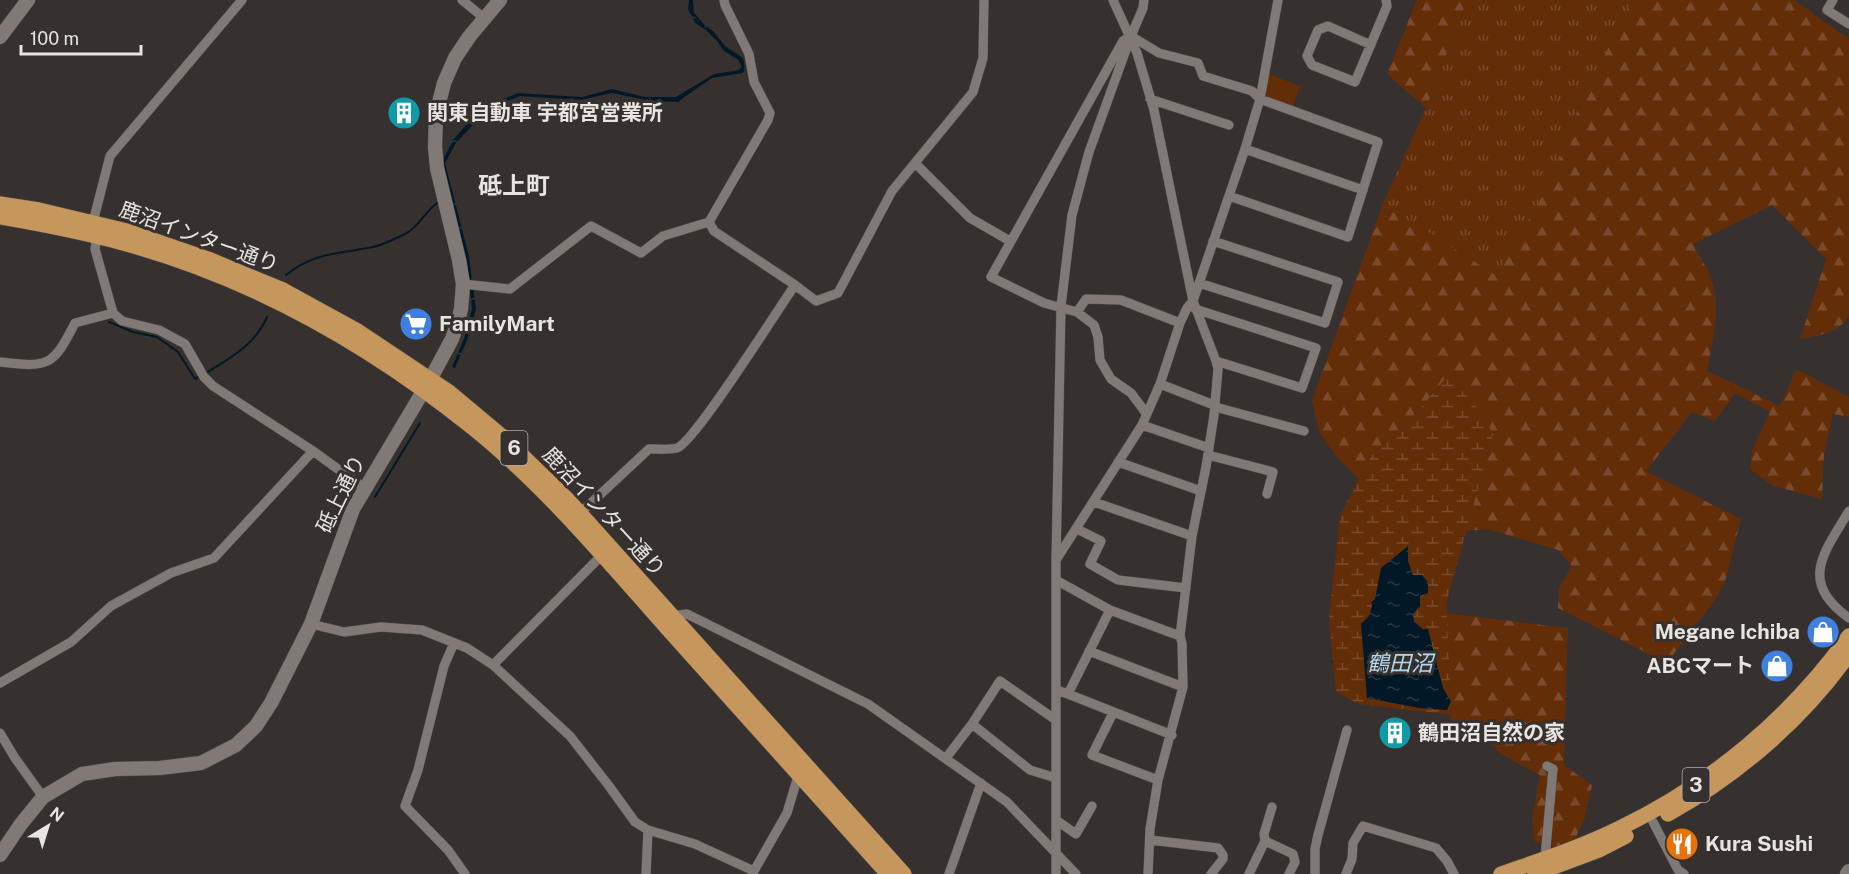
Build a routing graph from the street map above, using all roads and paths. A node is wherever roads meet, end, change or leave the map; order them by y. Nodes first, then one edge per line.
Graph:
1 (28, 0) edge
2 (242, 0) edge
3 (462, 0) edge
4 (500, 0) edge
5 (724, 0) edge
6 (984, 0) edge
7 (1113, 0) edge
8 (1278, 0) edge
9 (1386, 0) edge
10 (1833, 0) edge
11 (1145, 2) edge
12 (484, 18) junction
13 (1849, 24) edge
14 (1131, 36) junction
15 (0, 37) edge
16 (1371, 45) junction
17 (1150, 99) junction
18 (1260, 99) junction
19 (1229, 125) dead end
20 (1245, 149) junction
21 (915, 163) junction
22 (1363, 190) junction
23 (1229, 196) junction
24 (0, 204) edge
25 (0, 217) edge
26 (709, 222) junction
27 (95, 229) junction
28 (1010, 241) junction
29 (1213, 241) junction
30 (1199, 283) junction
31 (463, 284) junction
32 (795, 285) junction
33 (1194, 305) junction
34 (1061, 306) junction
35 (113, 312) junction
36 (1077, 312) junction
37 (1180, 323) junction
38 (1216, 361) junction
39 (0, 362) edge
40 (427, 384) junction
41 (1160, 384) junction
42 (1214, 405) junction
43 (1146, 413) junction
44 (1142, 424) junction
45 (1304, 431) dead end
46 (313, 451) junction
47 (1208, 452) junction
48 (1118, 462) junction
49 (364, 488) junction
50 (1202, 491) junction
51 (1267, 494) dead end
52 (1094, 502) junction
53 (1849, 511) edge
54 (575, 517) junction
55 (1077, 529) junction
56 (1192, 536) junction
57 (603, 555) junction
58 (1056, 561) junction
59 (1056, 580) junction
60 (1186, 588) junction
61 (1110, 610) junction
62 (1849, 618) edge
63 (667, 619) junction
64 (311, 624) junction
65 (1180, 636) junction
66 (1849, 636) edge
67 (454, 643) junction
68 (1089, 651) junction
69 (1849, 654) edge
70 (494, 664) junction
71 (0, 683) edge
72 (1183, 687) junction
73 (1057, 690) junction
74 (1068, 694) junction
75 (1113, 713) junction
76 (1056, 720) junction
77 (972, 724) junction
78 (1347, 730) dead end
79 (0, 733) edge
80 (1172, 735) junction
81 (946, 758) junction
82 (1547, 766) dead end
83 (802, 769) junction
84 (1056, 778) junction
85 (1158, 780) junction
86 (981, 783) junction
87 (43, 797) junction
88 (1092, 806) dead end
89 (1272, 807) dead end
90 (1056, 820) junction
91 (1653, 822) junction
92 (648, 830) junction
93 (1150, 840) junction
94 (1265, 841) junction
95 (1056, 850) junction
96 (0, 855) edge
97 (1545, 858) junction
98 (465, 874) edge
99 (646, 874) edge
100 (888, 874) edge
101 (904, 874) edge
102 (949, 874) edge
103 (1056, 874) edge
104 (1076, 874) edge
105 (1148, 874) edge
106 (1210, 874) edge
107 (1248, 874) edge
108 (1288, 874) edge
109 (1315, 874) edge
110 (1346, 874) edge
111 (1454, 874) edge
112 (1501, 874) edge
113 (1535, 874) edge
114 (1684, 874) edge

1 - 15 street
2 - 27 street
3 - 12 street
4 - 12 street, 砥上通り
5 - 26 street
6 - 21 street
7 - 14 street
8 - 18 street
9 - 16 street
10 - 13 street
11 - 14 street
12 - 31 street, 砥上通り
14 - 17 street
14 - 18 street
14 - 28 street
14 - 34 street
16 - 16 street
17 - 19 street
17 - 33 street
18 - 20 street
18 - 22 street
20 - 22 street
20 - 23 street
21 - 28 street
21 - 32 street
22 - 23 street
23 - 29 street
24 - 27 main road, 鹿沼インター通り / 6
25 - 27 main road, 鹿沼インター通り / 6
26 - 31 street
26 - 32 street
27 - 35 street
27 - 40 main road, 鹿沼インター通り / 6
28 - 34 street
29 - 30 street
29 - 30 street
30 - 33 street
31 - 40 street, 砥上通り
32 - 54 street
33 - 37 street
33 - 38 street
33 - 38 street
34 - 36 street
34 - 58 street
35 - 39 street
35 - 46 street
36 - 37 street
36 - 43 street
37 - 41 street
38 - 42 street
40 - 49 street, 砥上通り
40 - 54 main road, 鹿沼インター通り / 6
41 - 42 street
41 - 43 street
42 - 45 street
42 - 47 street
43 - 44 street
44 - 47 street
44 - 48 street
46 - 49 street
46 - 71 street
47 - 50 street
47 - 51 street
48 - 50 street
48 - 52 street
49 - 64 street, 砥上通り
50 - 56 street
52 - 55 street
52 - 56 street
53 - 62 street
54 - 57 main road, 鹿沼インター通り / 6
54 - 63 main road, 鹿沼インター通り / 6
55 - 58 street
55 - 60 street
56 - 60 street
57 - 63 main road, 鹿沼インター通り / 6
57 - 70 street
58 - 59 street
59 - 61 street
59 - 73 street
60 - 65 street
61 - 65 street
61 - 68 street
63 - 81 street
63 - 83 main road, 鹿沼インター通り / 6
64 - 67 street
64 - 87 street, 砥上通り
65 - 72 street
66 - 97 main road, 3
67 - 70 street
67 - 98 street
68 - 72 street
68 - 74 street
69 - 91 main road, 3
70 - 92 street
72 - 80 street
73 - 74 street
73 - 76 street
74 - 75 street
75 - 80 street
75 - 85 street
76 - 77 street
76 - 84 street
77 - 81 street
77 - 84 street
78 - 109 street
79 - 87 street
80 - 85 street
81 - 86 street
82 - 97 street
83 - 92 street
83 - 100 main road, 鹿沼インター通り / 6
83 - 101 main road, 鹿沼インター通り / 6
84 - 90 street
85 - 93 street
86 - 95 street
86 - 102 street
87 - 96 street, 砥上通り
88 - 90 street
89 - 94 street
90 - 95 street
91 - 113 main road, 3
91 - 114 street
92 - 99 street
93 - 105 street
93 - 106 street
94 - 107 street
94 - 108 street
95 - 103 street
95 - 104 street
97 - 112 main road, 3
110 - 111 street

